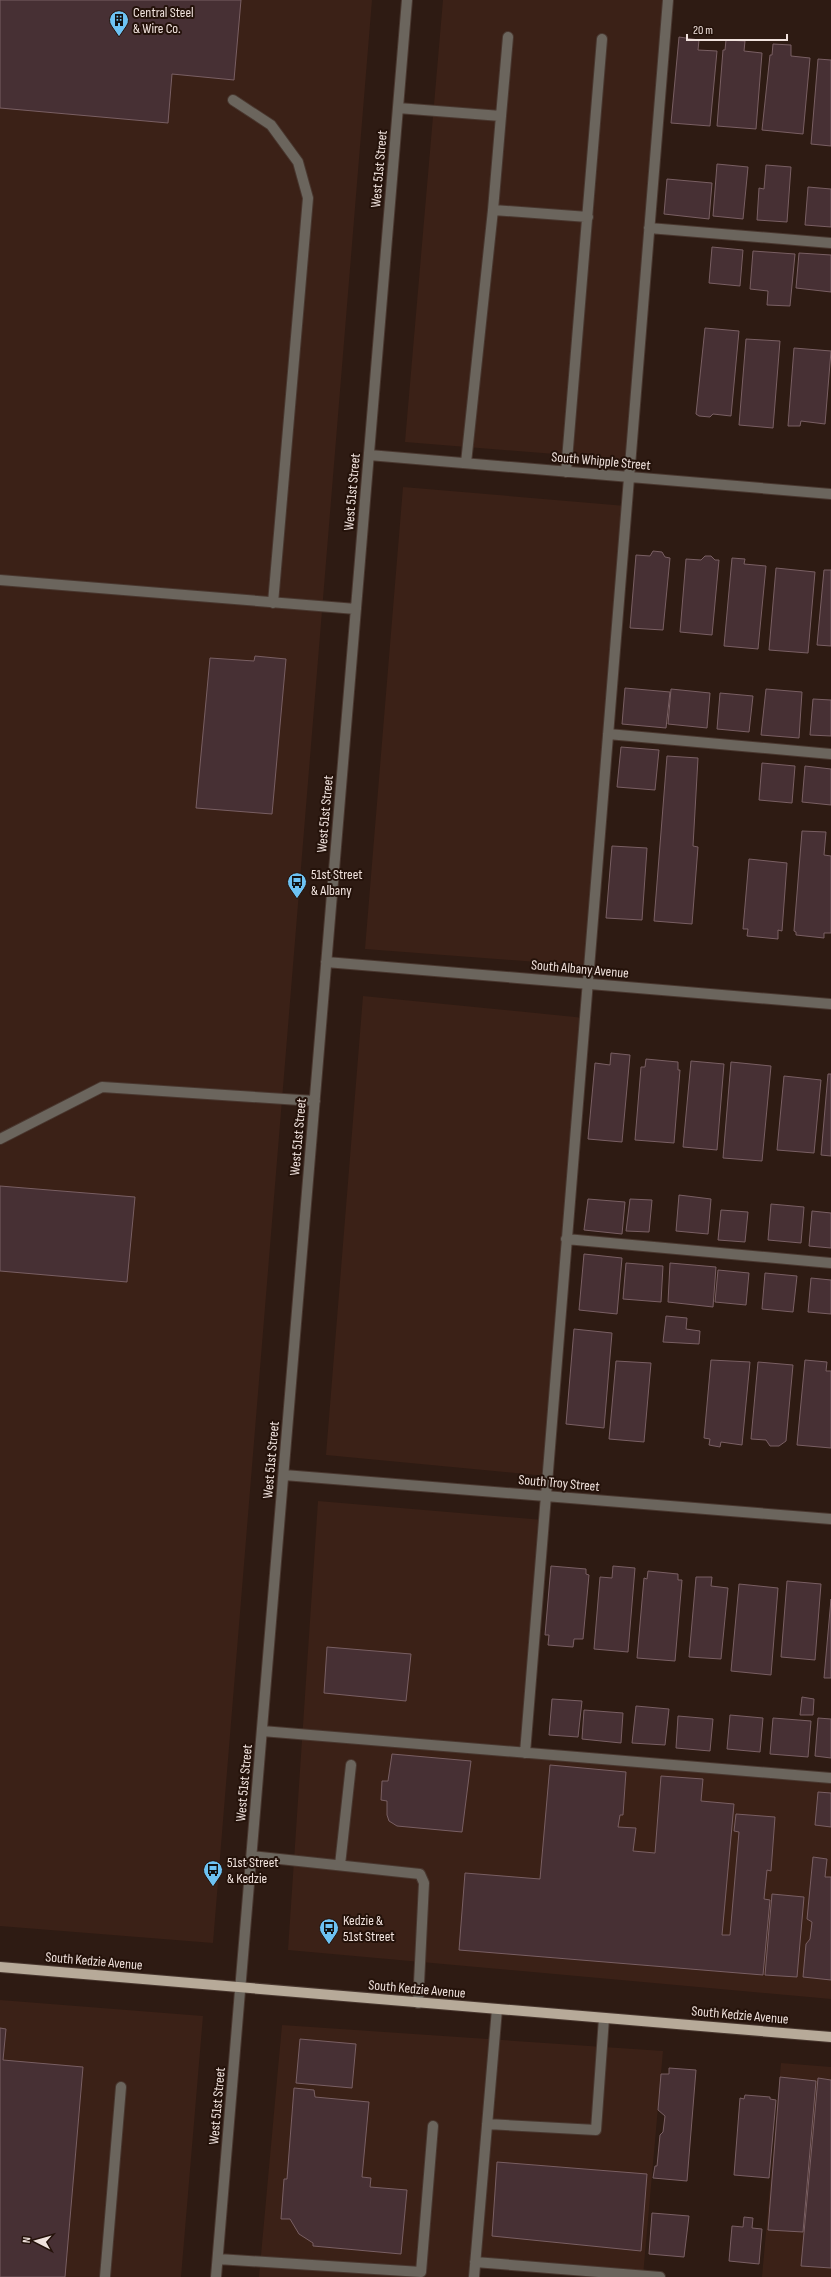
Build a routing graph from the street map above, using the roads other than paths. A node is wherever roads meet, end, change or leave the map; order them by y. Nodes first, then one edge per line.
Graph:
1 (407, 0) edge
2 (668, 0) edge
3 (508, 36) dead end
4 (602, 39) dead end
5 (233, 100) dead end
6 (398, 108) junction
7 (501, 116) junction
8 (493, 210) junction
9 (588, 217) junction
10 (649, 228) junction
11 (831, 243) edge
12 (369, 455) junction
13 (466, 463) junction
14 (566, 472) junction
15 (629, 477) junction
16 (831, 494) edge
17 (0, 580) edge
18 (273, 603) junction
19 (356, 609) junction
20 (608, 734) junction
21 (831, 754) edge
22 (326, 962) junction
23 (587, 984) junction
24 (831, 1004) edge
25 (315, 1101) junction
26 (0, 1139) edge
27 (566, 1240) junction
28 (831, 1263) edge
29 (284, 1475) junction
30 (546, 1496) junction
31 (831, 1520) edge
32 (262, 1731) junction
33 (525, 1752) junction
34 (351, 1765) dead end
35 (831, 1778) edge
36 (252, 1856) junction
37 (340, 1865) junction
38 (0, 1967) edge
39 (240, 1988) junction
40 (418, 2003) junction
41 (497, 2009) junction
42 (604, 2018) junction
43 (831, 2037) edge
44 (121, 2087) dead end
45 (487, 2124) junction
46 (433, 2126) dead end
47 (218, 2260) junction
48 (475, 2262) junction
49 (105, 2277) edge
50 (216, 2277) edge
51 (474, 2277) edge
52 (660, 2277) edge

1 - 6 street, West 51st Street
2 - 10 street
3 - 7 street
4 - 9 street
5 - 18 street
6 - 7 street
6 - 12 street, West 51st Street
7 - 8 street
8 - 9 street
8 - 13 street
9 - 14 street
10 - 11 street
10 - 15 street
12 - 13 street, South Whipple Street
12 - 19 street, West 51st Street
13 - 14 street, South Whipple Street
14 - 15 street, South Whipple Street
15 - 16 street, South Whipple Street
15 - 20 street
17 - 18 street
18 - 19 street
19 - 22 street, West 51st Street
20 - 21 street
20 - 23 street
22 - 23 street, South Albany Avenue
22 - 25 street, West 51st Street
23 - 24 street, South Albany Avenue
23 - 27 street
25 - 26 street
25 - 29 street, West 51st Street
27 - 28 street
27 - 30 street
29 - 30 street, South Troy Street
29 - 32 street, West 51st Street
30 - 31 street, South Troy Street
30 - 33 street
32 - 33 street
32 - 36 street, West 51st Street
33 - 35 street
34 - 37 street
36 - 37 street
36 - 39 street, West 51st Street
37 - 40 street
38 - 39 main road, South Kedzie Avenue
39 - 40 main road, South Kedzie Avenue
39 - 47 street, West 51st Street
40 - 41 main road, South Kedzie Avenue
41 - 42 main road, South Kedzie Avenue
41 - 45 street
42 - 43 main road, South Kedzie Avenue
42 - 45 street
44 - 49 street
45 - 48 street
46 - 47 street
47 - 50 street, West 51st Street
48 - 51 street
48 - 52 street

